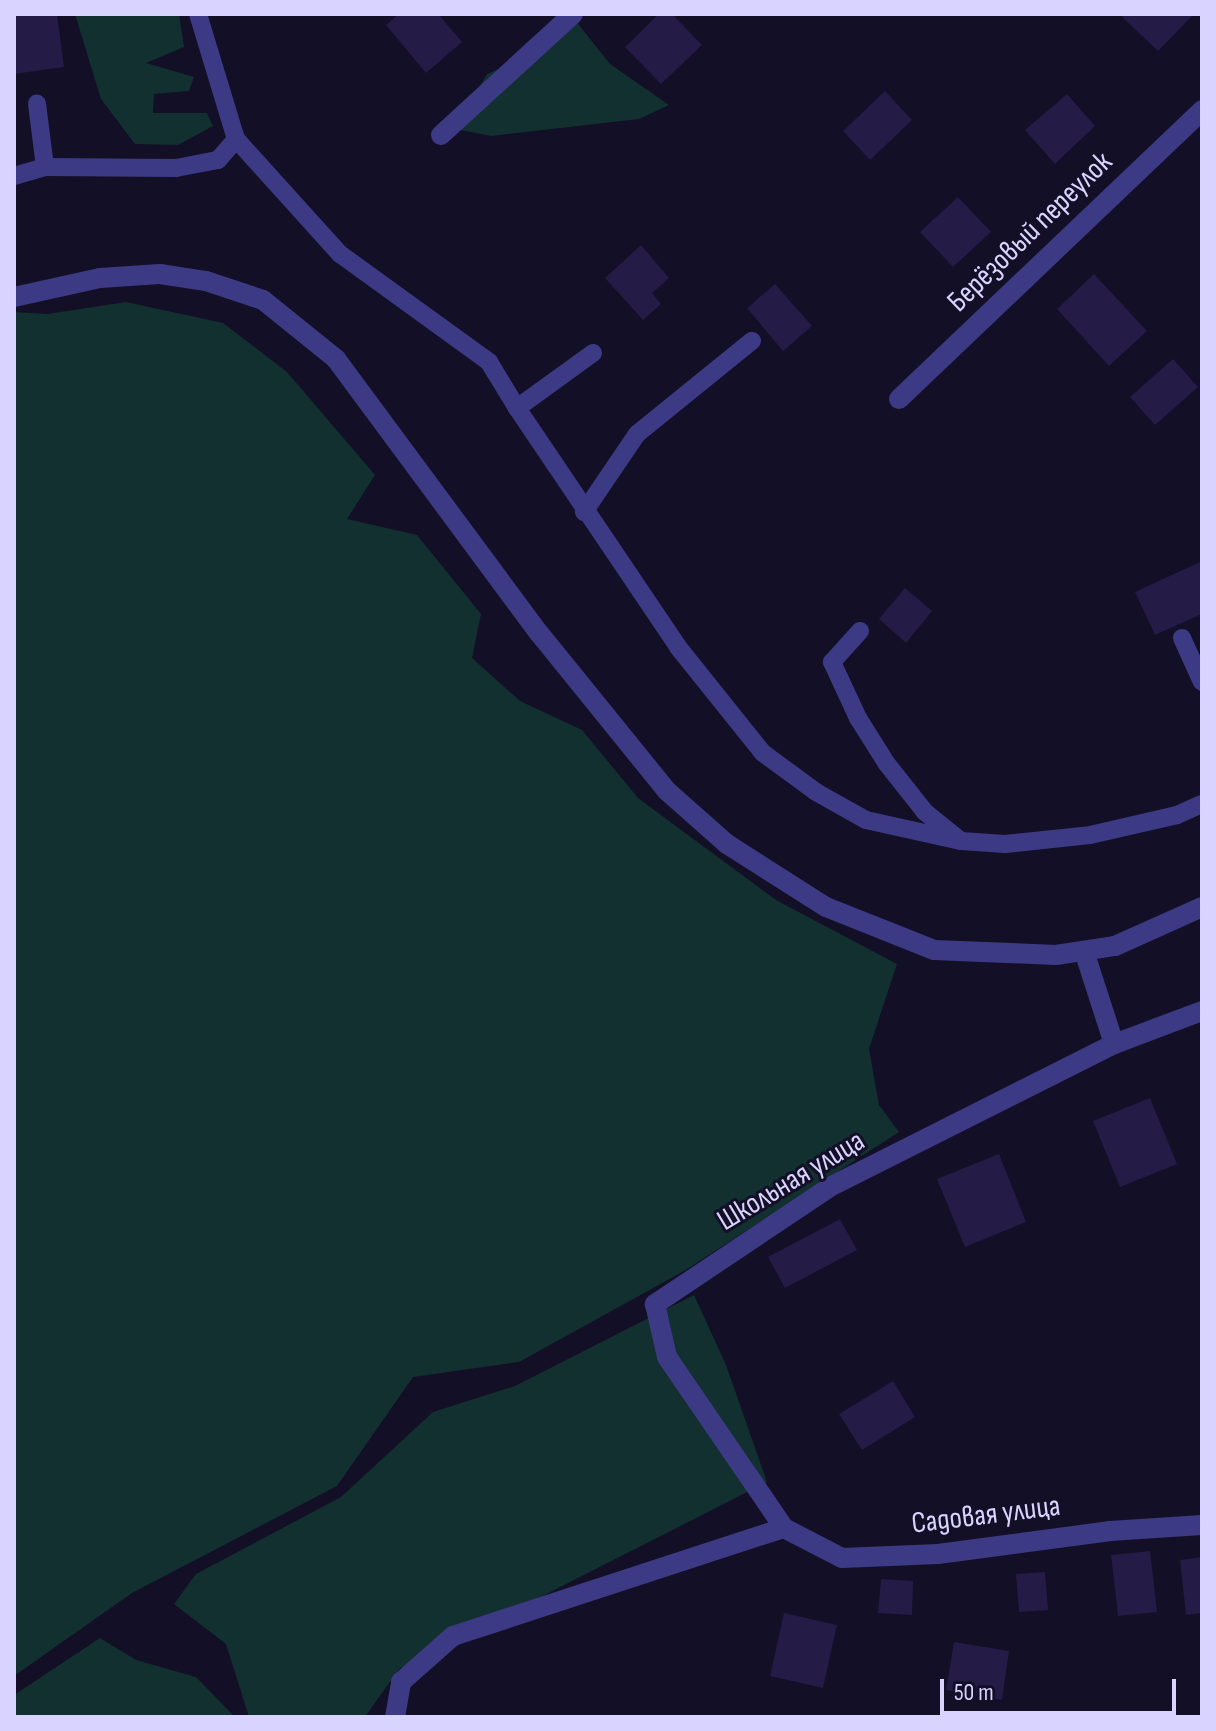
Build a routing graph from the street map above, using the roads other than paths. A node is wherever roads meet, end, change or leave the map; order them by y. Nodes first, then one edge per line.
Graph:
1 (198, 14) edge
2 (573, 14) edge
3 (37, 104) dead end
4 (1202, 110) edge
5 (441, 135) dead end
6 (236, 139) junction
7 (45, 167) junction
8 (14, 176) edge
9 (14, 297) edge
10 (752, 341) dead end
11 (593, 353) dead end
12 (899, 399) dead end
13 (517, 408) junction
14 (584, 512) junction
15 (860, 631) dead end
16 (1182, 638) dead end
17 (1202, 682) edge
18 (1202, 804) edge
19 (961, 841) junction
20 (1202, 907) edge
21 (1084, 951) junction
22 (1202, 1011) edge
23 (1114, 1044) junction
24 (1202, 1525) edge
25 (784, 1528) junction
26 (395, 1717) edge

1 - 6 lane
2 - 5 street
3 - 7 lane
4 - 12 street, Берёзовый переулок
6 - 7 lane
6 - 13 lane
7 - 8 lane
9 - 21 street
10 - 14 lane
11 - 13 lane
13 - 14 lane
14 - 19 lane
15 - 19 lane
16 - 17 lane
18 - 19 lane
20 - 21 street
21 - 23 street
22 - 23 street, Школьная улица
23 - 25 street, Школьная улица
24 - 25 street, Садовая улица
25 - 26 street

